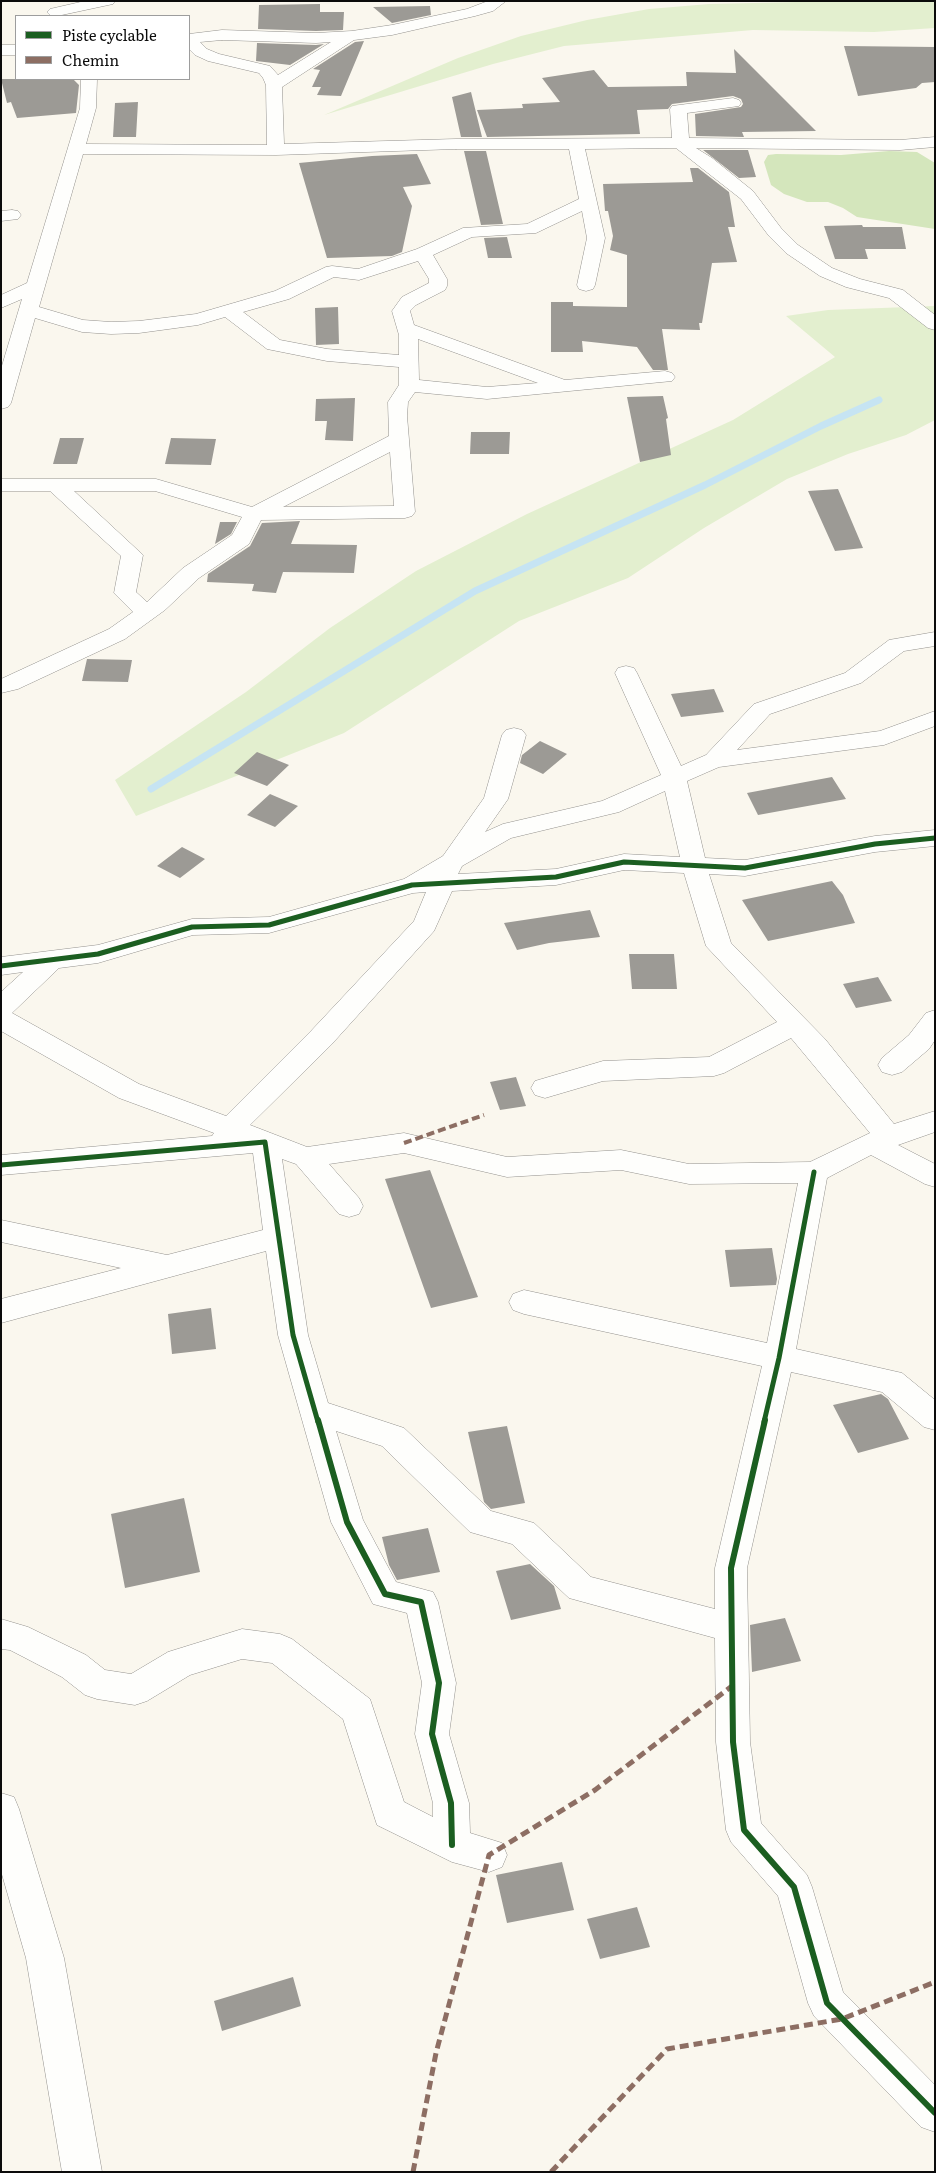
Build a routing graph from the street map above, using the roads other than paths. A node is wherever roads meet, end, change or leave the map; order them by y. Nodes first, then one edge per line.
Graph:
1 (108, 1) edge
2 (500, 1) edge
3 (53, 10) edge
4 (352, 36) junction
5 (190, 40) edge
6 (190, 41) edge
7 (1, 50) edge
8 (15, 50) edge
9 (89, 80) edge
10 (274, 85) junction
11 (733, 102) dead end
12 (934, 143) edge
13 (576, 144) junction
14 (681, 144) junction
15 (76, 149) junction
16 (276, 150) junction
17 (589, 201) junction
18 (423, 253) junction
19 (586, 285) dead end
20 (35, 286) junction
21 (1, 302) edge
22 (28, 310) junction
23 (228, 310) junction
24 (935, 324) edge
25 (406, 328) junction
26 (409, 362) junction
27 (7, 367) edge
28 (665, 377) dead end
29 (409, 385) junction
30 (563, 386) junction
31 (1, 403) edge
32 (399, 439) junction
33 (1, 485) edge
34 (55, 485) junction
35 (254, 514) junction
36 (146, 613) junction
37 (935, 639) edge
38 (626, 673) dead end
39 (1, 686) edge
40 (935, 718) edge
41 (514, 735) dead end
42 (714, 760) junction
43 (674, 778) junction
44 (935, 838) edge
45 (694, 865) junction
46 (447, 872) junction
47 (51, 960) junction
48 (1, 966) edge
49 (1, 1008) edge
50 (1, 1019) edge
51 (935, 1019) edge
52 (794, 1025) junction
53 (892, 1065) dead end
54 (545, 1088) dead end
55 (935, 1121) edge
56 (226, 1137) junction
57 (880, 1140) junction
58 (265, 1142) junction
59 (306, 1157) junction
60 (1, 1165) edge
61 (814, 1172) junction
62 (935, 1177) edge
63 (349, 1206) dead end
64 (1, 1231) edge
65 (278, 1237) junction
66 (168, 1266) junction
67 (524, 1302) dead end
68 (1, 1311) edge
69 (779, 1358) junction
70 (315, 1411) junction
71 (935, 1418) edge
72 (731, 1628) junction
73 (1, 1634) edge
74 (1, 1809) edge
75 (452, 1845) junction
76 (489, 1855) dead end
77 (935, 2113) edge
78 (82, 2172) edge

1 - 3 street
2 - 4 street
4 - 5 street
4 - 10 street
6 - 10 street
7 - 8 street
9 - 15 street
10 - 16 street
11 - 14 street
12 - 14 street
13 - 14 street
13 - 16 street
13 - 17 street
14 - 24 street
15 - 16 street
15 - 20 street
17 - 18 street
17 - 19 street
18 - 23 street
18 - 25 street
20 - 21 street
20 - 22 street
22 - 23 street
22 - 27 street
23 - 26 street
25 - 26 street
25 - 30 street
26 - 29 street
27 - 31 street
28 - 30 street
29 - 30 street
29 - 32 street
32 - 35 street
32 - 35 street
33 - 34 street
34 - 35 street
34 - 36 street
35 - 36 street
36 - 39 street
37 - 42 street
38 - 43 street
40 - 42 street
41 - 46 street
42 - 43 street
43 - 45 street
43 - 46 street
44 - 45 street
45 - 46 street
45 - 52 street
46 - 47 street
46 - 56 street
47 - 48 street
47 - 49 street
50 - 56 street
51 - 53 street
52 - 54 street
52 - 57 street
55 - 57 street
56 - 58 street
56 - 60 street
57 - 61 street
57 - 62 street
58 - 59 street
58 - 65 street
59 - 61 street
59 - 63 street
61 - 69 street
64 - 66 street
65 - 66 street
65 - 70 street
66 - 68 street
67 - 69 street
69 - 71 street
69 - 72 street
70 - 72 street
70 - 75 street
72 - 77 street
73 - 75 street
74 - 78 street
75 - 76 street

